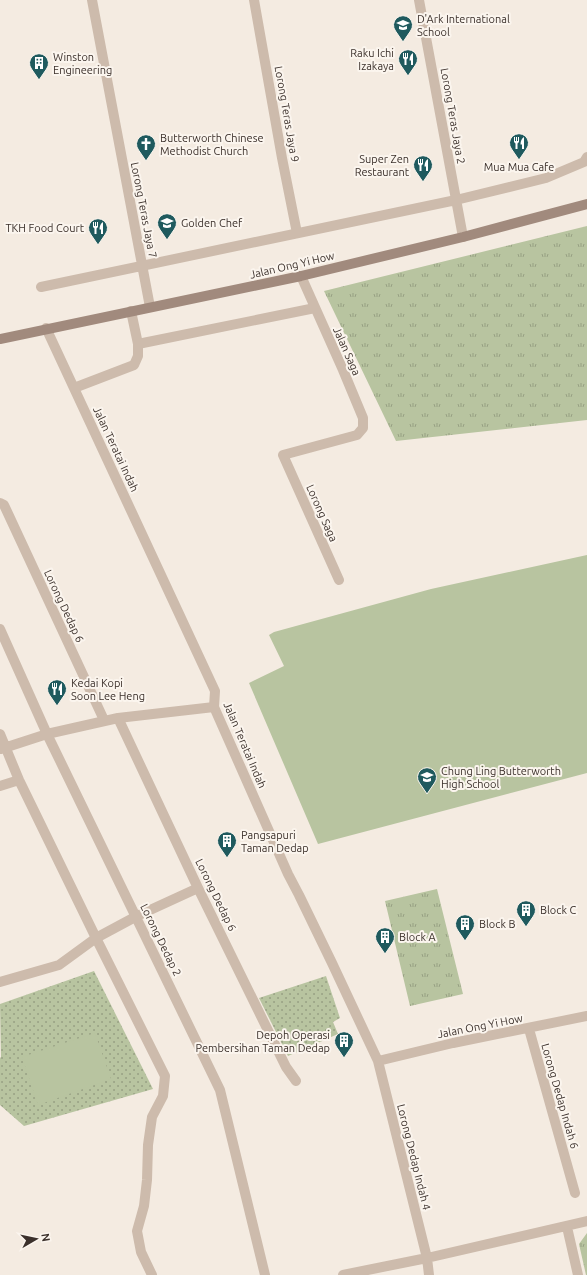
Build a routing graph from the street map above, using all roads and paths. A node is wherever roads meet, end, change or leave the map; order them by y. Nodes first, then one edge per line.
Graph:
1 (92, 0) edge
2 (254, 0) edge
3 (420, 0) edge
4 (587, 157) edge
5 (587, 198) edge
6 (456, 200) junction
7 (587, 204) edge
8 (575, 207) junction
9 (297, 233) junction
10 (463, 237) junction
11 (142, 267) junction
12 (301, 276) junction
13 (41, 287) dead end
14 (150, 307) junction
15 (315, 308) junction
16 (131, 311) junction
17 (46, 328) junction
18 (0, 339) edge
19 (138, 344) junction
20 (74, 388) junction
21 (283, 456) joint
22 (0, 504) edge
23 (339, 580) dead end
24 (0, 629) edge
25 (214, 707) junction
26 (118, 718) junction
27 (104, 720) junction
28 (0, 734) edge
29 (47, 734) junction
30 (3, 749) edge
31 (19, 780) junction
32 (0, 786) edge
33 (198, 888) junction
34 (137, 916) junction
35 (96, 938) junction
36 (0, 982) edge
37 (587, 1016) edge
38 (529, 1029) junction
39 (378, 1061) junction
40 (296, 1081) dead end
41 (575, 1193) dead end
42 (587, 1221) edge
43 (567, 1226) junction
44 (427, 1258) junction
45 (152, 1275) edge
46 (265, 1275) edge
47 (343, 1275) edge
48 (429, 1275) edge
49 (578, 1275) edge

1 - 11 street, Lorong Teras Jaya 7
2 - 9 street, Lorong Teras Jaya 9
3 - 6 street, Lorong Teras Jaya 2
4 - 6 street
5 - 8 main road
6 - 9 street
6 - 10 street, Lorong Teras Jaya 2
7 - 8 main road, Jalan Ong Yi How
8 - 10 main road, Jalan Ong Yi How
9 - 11 street
10 - 12 main road, Jalan Ong Yi How
11 - 13 street
11 - 14 street, Lorong Teras Jaya 7
12 - 14 main road, Jalan Ong Yi How
12 - 15 street, Jalan Saga
14 - 16 main road, Jalan Ong Yi How
15 - 19 street
15 - 21 street, Jalan Saga
16 - 17 main road, Jalan Ong Yi How
16 - 19 street
17 - 18 main road, Jalan Ong Yi How
17 - 20 street, Jalan Teratai Indah
19 - 20 street
20 - 25 street, Jalan Teratai Indah
21 - 23 street, Lorong Saga
22 - 27 street, Lorong Dedap 6
24 - 29 street, Lorong Dedap 2
25 - 26 street
25 - 39 street, Jalan Teratai Indah
26 - 27 street
26 - 33 street, Lorong Dedap 6
27 - 29 street
28 - 30 street
29 - 30 street
29 - 34 street, Lorong Dedap 2
30 - 31 street
31 - 32 street
31 - 35 street
33 - 34 street
33 - 40 street, Lorong Dedap 6
34 - 35 street
34 - 46 street, Lorong Dedap 2
35 - 36 street
35 - 45 street
37 - 38 street, Jalan Ong Yi How
38 - 39 street, Jalan Ong Yi How
38 - 41 street, Lorong Dedap Indah 6
39 - 44 street, Lorong Dedap Indah 4
42 - 43 street
43 - 44 street
43 - 49 street
44 - 47 street
44 - 48 street, Lorong Dedap Indah 4

